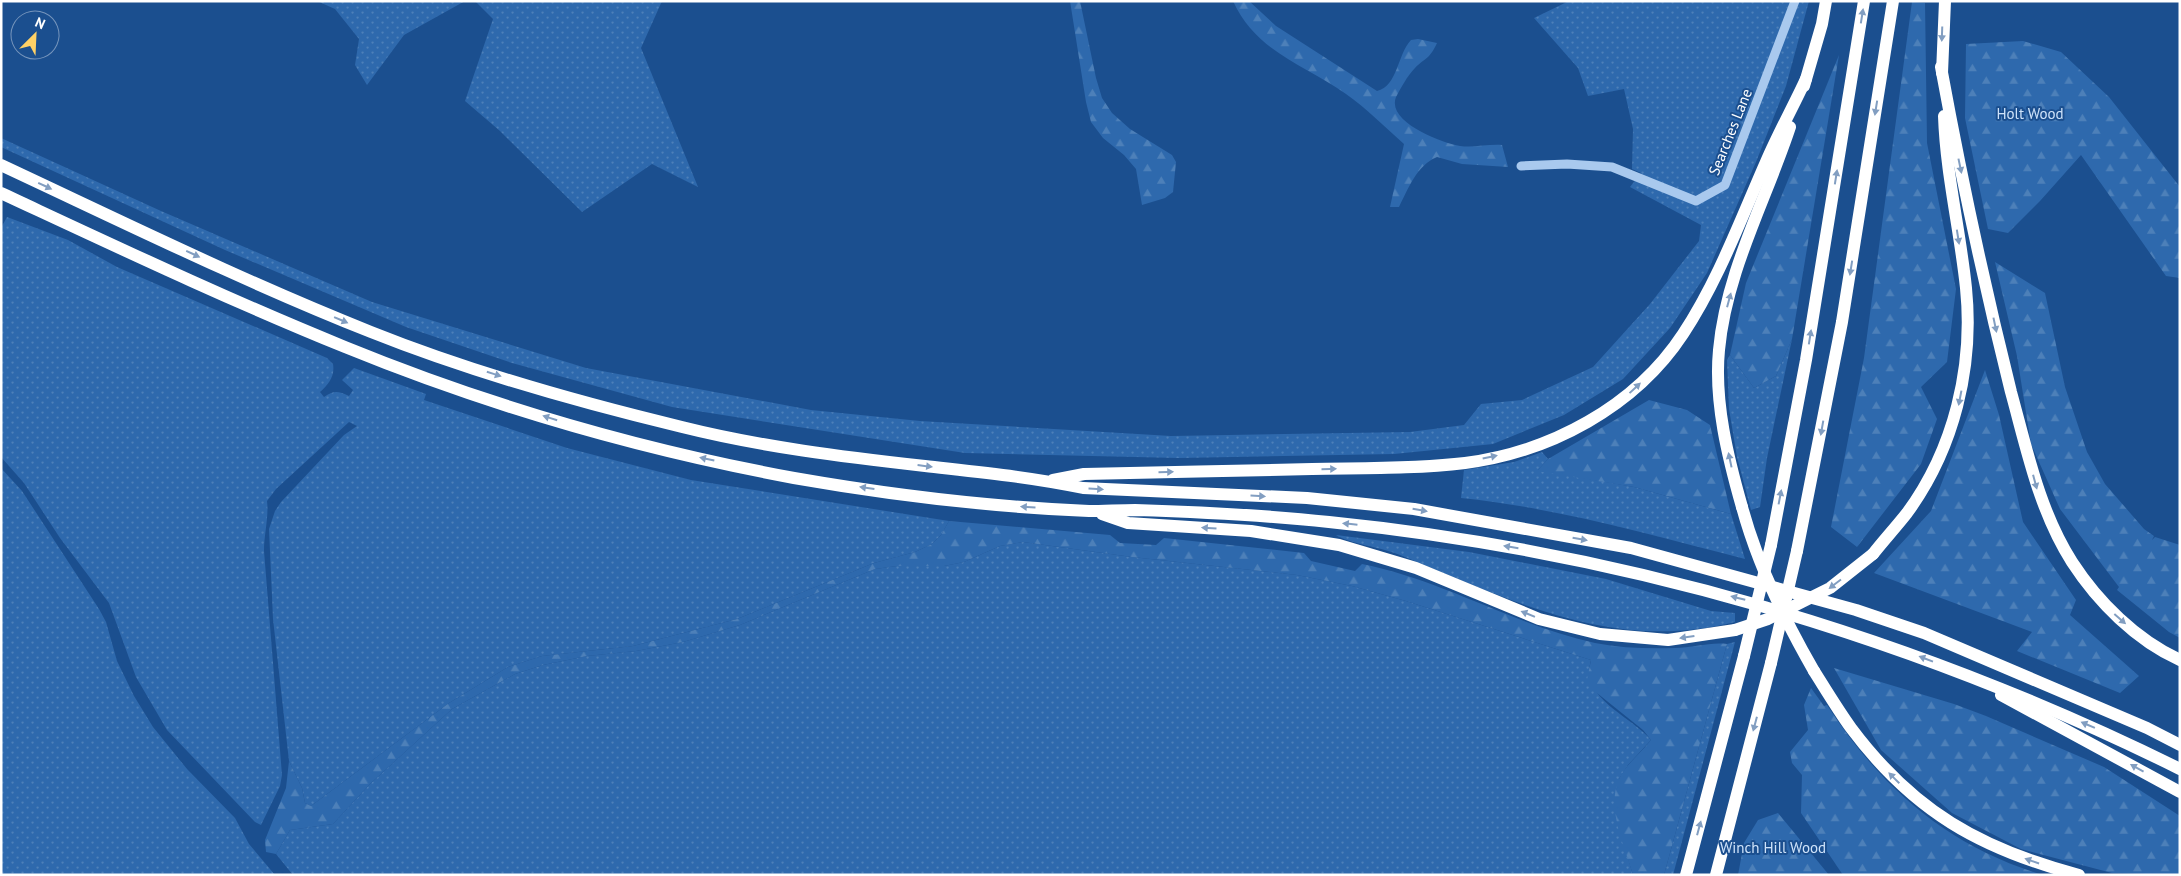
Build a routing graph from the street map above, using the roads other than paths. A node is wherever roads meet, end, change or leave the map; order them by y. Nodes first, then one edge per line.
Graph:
1 (1795, 1) edge
2 (1826, 1) edge
3 (1864, 1) edge
4 (1893, 1) edge
5 (1944, 1) edge
6 (1941, 67) junction
7 (1806, 79) junction
8 (1, 165) edge
9 (1521, 166) dead end
10 (1, 193) edge
11 (1048, 480) junction
12 (1094, 511) junction
13 (2180, 660) edge
14 (1971, 676) junction
15 (2180, 745) edge
16 (2180, 769) edge
17 (2180, 792) edge
18 (1686, 875) edge
19 (1716, 875) edge
20 (2078, 875) edge

1 - 9 street, Searches Lane
2 - 7 highway
18 -> 3 highway, bridge
4 -> 19 highway, bridge
5 -> 6 highway
6 -> 12 highway, bridge
6 -> 13 highway
11 -> 7 highway
20 -> 7 highway, bridge
8 -> 11 highway
12 -> 10 highway
11 -> 15 highway
14 -> 12 highway
16 -> 14 highway
17 -> 14 highway

